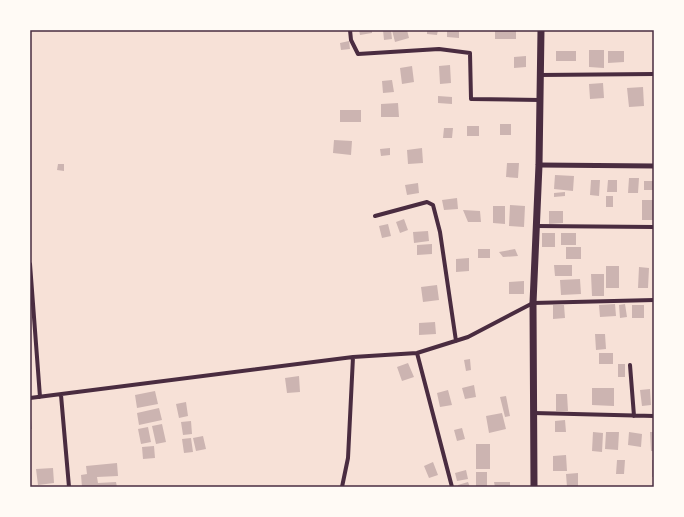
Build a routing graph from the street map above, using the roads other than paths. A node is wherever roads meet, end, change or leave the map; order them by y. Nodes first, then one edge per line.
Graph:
1 (350, 30) edge
2 (541, 30) edge
3 (540, 74) junction
4 (654, 74) edge
5 (540, 100) junction
6 (539, 165) junction
7 (654, 166) edge
8 (375, 216) dead end
9 (536, 226) junction
10 (654, 227) edge
11 (30, 264) edge
12 (654, 300) edge
13 (533, 303) junction
14 (456, 341) junction
15 (417, 353) junction
16 (353, 357) junction
17 (630, 365) dead end
18 (61, 395) junction
19 (40, 397) junction
20 (30, 398) edge
21 (534, 413) junction
22 (634, 416) junction
23 (654, 416) edge
24 (69, 487) edge
25 (342, 487) edge
26 (452, 487) edge
27 (534, 487) edge

1 - 5 street
2 - 3 main road
3 - 4 street
3 - 5 main road
5 - 6 main road
6 - 7 street
6 - 9 main road
8 - 14 street
9 - 10 street
9 - 13 main road
11 - 19 street
12 - 13 street
13 - 14 street
13 - 21 main road
14 - 15 street
15 - 16 street
15 - 26 street
16 - 18 street
16 - 25 street
17 - 22 street
18 - 19 street
18 - 24 street
19 - 20 street
21 - 22 street
21 - 27 main road
22 - 23 street

